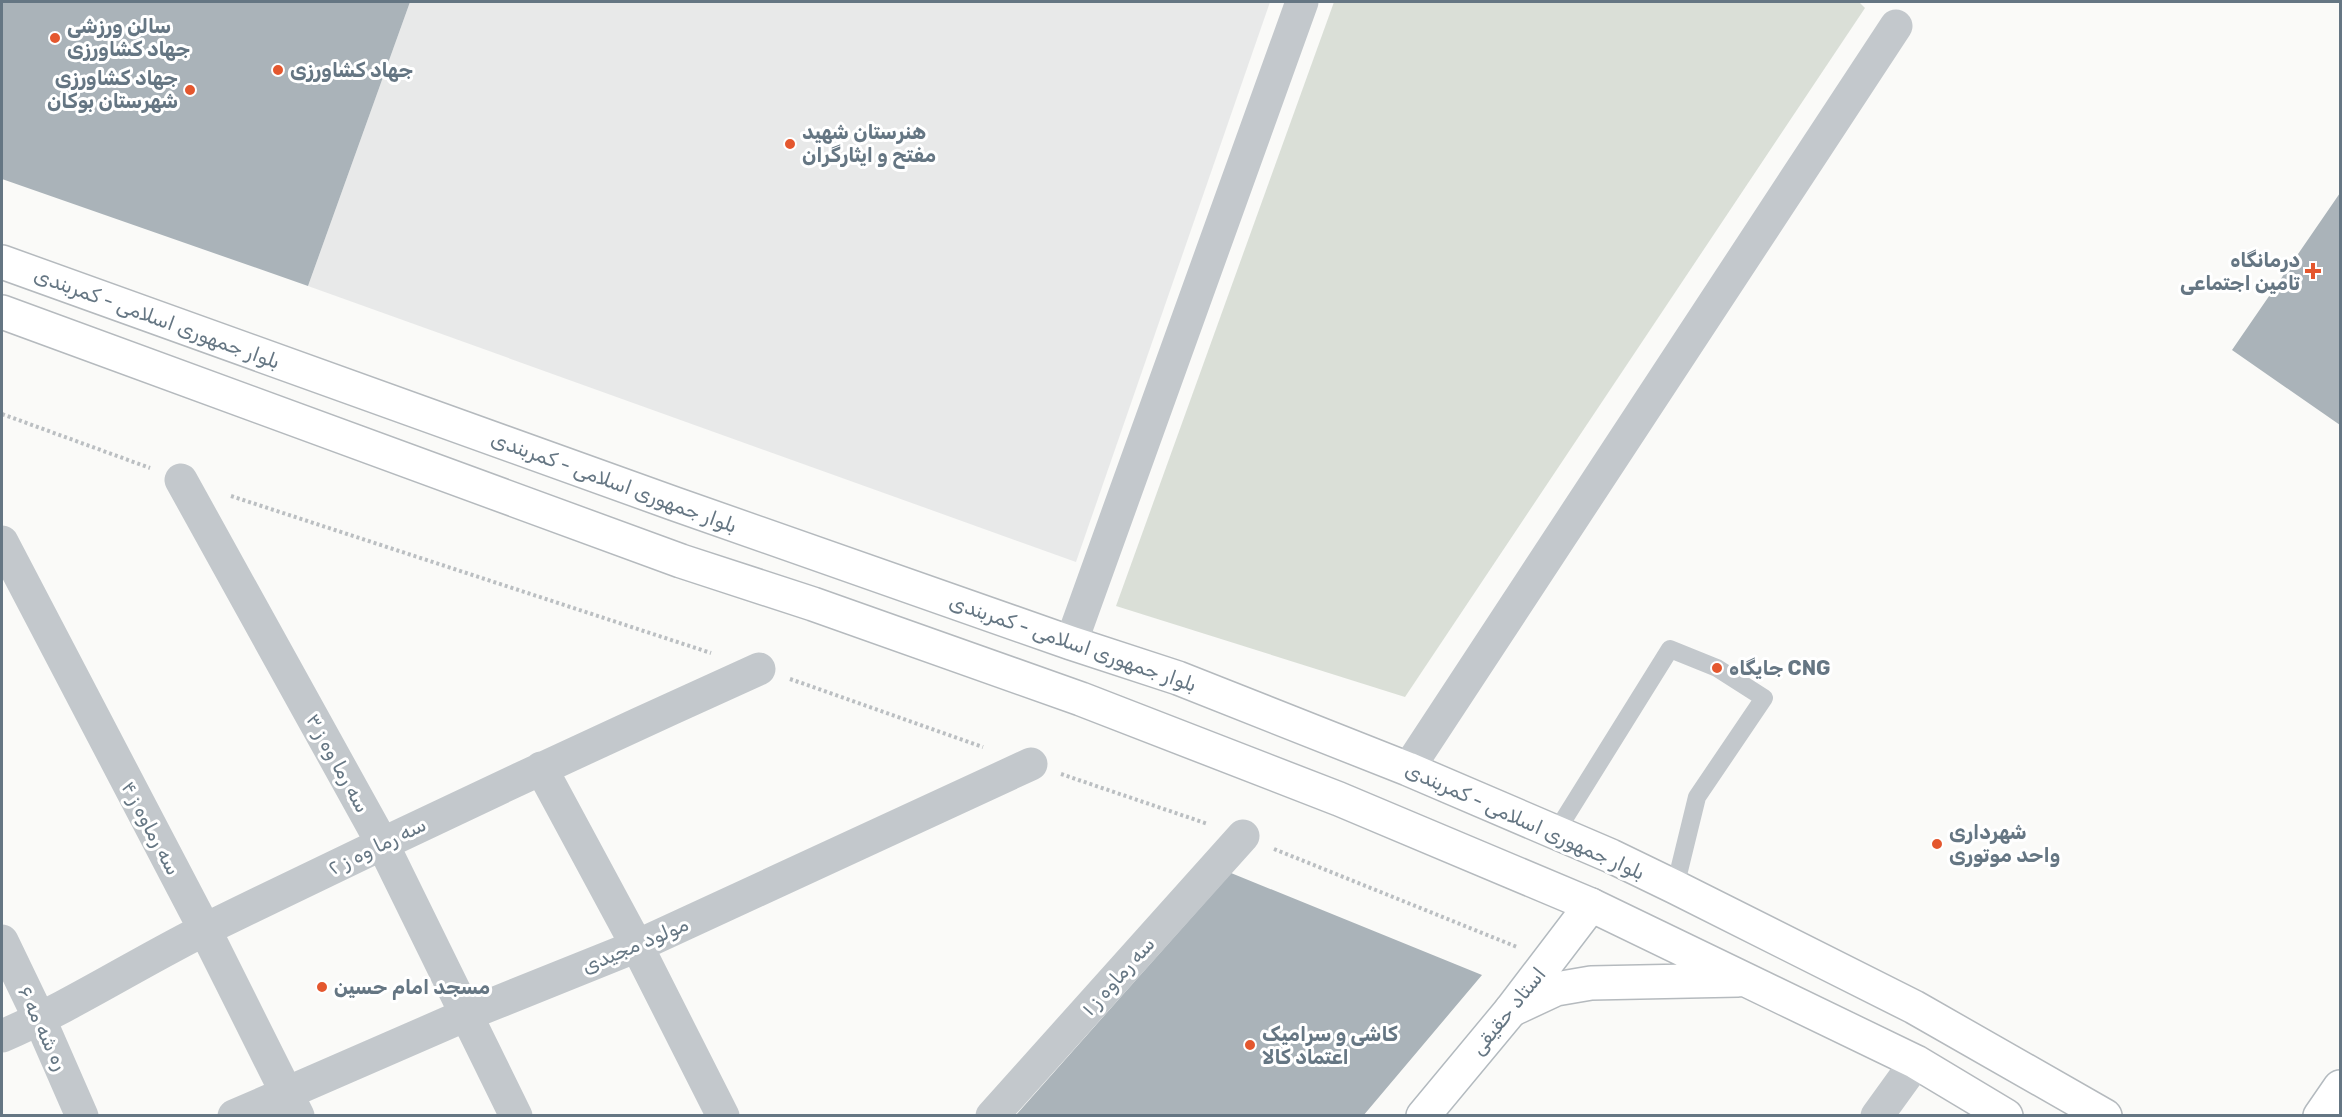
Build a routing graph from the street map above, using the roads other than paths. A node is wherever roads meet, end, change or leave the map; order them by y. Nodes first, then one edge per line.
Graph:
1 (1302, 2) edge
2 (1896, 26) dead end
3 (2, 262) edge
4 (2, 312) edge
5 (181, 480) dead end
6 (2, 542) edge
7 (1071, 643) junction
8 (759, 669) dead end
9 (1031, 764) dead end
10 (541, 768) junction
11 (1408, 770) junction
12 (1556, 832) junction
13 (1243, 836) dead end
14 (382, 843) junction
15 (1675, 887) junction
16 (1592, 905) junction
17 (205, 930) junction
18 (2, 941) edge
19 (637, 945) junction
20 (1744, 980) junction
21 (1511, 1010) junction
22 (468, 1014) junction
23 (40, 1020) junction
24 (2, 1036) edge
25 (1916, 1062) junction
26 (292, 1104) edge
27 (82, 1116) edge
28 (234, 1116) edge
29 (516, 1116) edge
30 (723, 1116) edge
31 (992, 1116) edge
32 (1423, 1116) edge
33 (1877, 1116) edge
34 (2006, 1116) edge
35 (2105, 1116) edge

1 - 7 street
2 - 11 street
3 - 7 main road, بلوار جمهوری اسلامی - کمربندی
4 - 16 main road
5 - 14 street, سه رما وه ز ۳
6 - 17 street, سه رماوه ز ۴
7 - 11 main road, بلوار جمهوری اسلامی - کمربندی
8 - 10 street, سه رما وه ز ۲
9 - 19 street, مولود مجیدی
10 - 14 street, سه رما وه ز ۲
10 - 19 street
11 - 12 main road, بلوار جمهوری اسلامی - کمربندی
12 - 15 main road, بلوار جمهوری اسلامی - کمربندی
12 - 15 lane
13 - 31 street, سه رماوه ز ۱
14 - 17 street, سه رما وه ز ۲
14 - 22 street, سه رما وه ز ۳
15 - 35 main road, بلوار جمهوری اسلامی - کمربندی
16 - 20 main road
16 - 21 main road, استاد حقیقی
17 - 23 street, سه رما وه ز ۲
17 - 26 street, سه رماوه ز ۴
18 - 23 street, ره شه مه ۶
19 - 22 street, مولود مجیدی
19 - 30 street
20 - 21 main road
20 - 25 main road
21 - 32 main road, استاد حقیقی
22 - 26 street, مولود مجیدی
22 - 29 street, سه رما وه ز ۳
23 - 24 street, سه رما وه ز ۲
23 - 27 street, ره شه مه ۶
25 - 33 street
25 - 34 main road
26 - 28 street, مولود مجیدی

